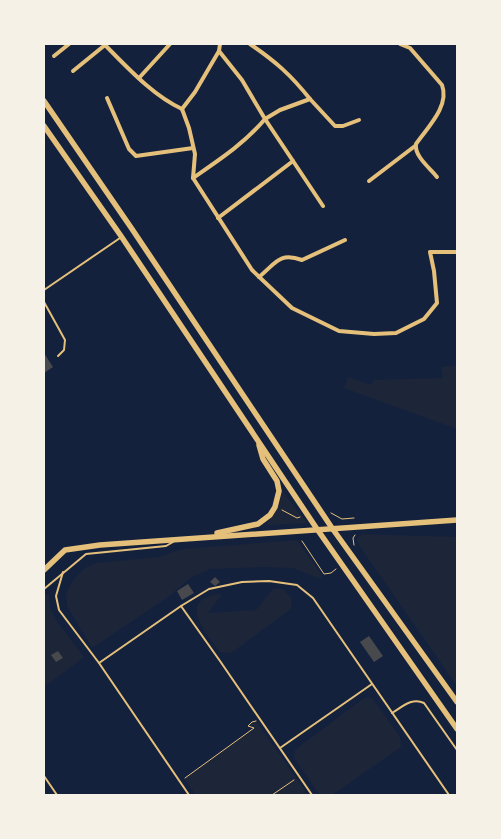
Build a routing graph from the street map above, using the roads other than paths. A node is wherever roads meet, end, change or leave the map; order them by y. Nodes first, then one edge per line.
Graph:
1 (69, 44) edge
2 (104, 44) edge
3 (168, 44) edge
4 (220, 44) edge
5 (250, 44) edge
6 (400, 44) edge
7 (414, 44) edge
8 (410, 48) junction
9 (220, 51) junction
10 (54, 56) dead end
11 (73, 71) dead end
12 (139, 78) junction
13 (107, 98) dead end
14 (310, 99) junction
15 (44, 101) edge
16 (182, 109) junction
17 (265, 119) junction
18 (359, 120) dead end
19 (44, 126) edge
20 (416, 144) junction
21 (194, 148) junction
22 (293, 161) junction
23 (437, 177) dead end
24 (193, 178) junction
25 (369, 180) dead end
26 (323, 206) dead end
27 (218, 218) junction
28 (132, 230) junction
29 (121, 236) junction
30 (345, 240) dead end
31 (457, 252) edge
32 (259, 277) junction
33 (44, 290) edge
34 (44, 302) edge
35 (58, 356) dead end
36 (257, 439) junction
37 (457, 520) edge
38 (317, 528) junction
39 (332, 528) junction
40 (203, 537) junction
41 (180, 539) junction
42 (44, 570) edge
43 (63, 572) junction
44 (44, 589) edge
45 (181, 606) junction
46 (99, 663) junction
47 (372, 684) junction
48 (457, 702) edge
49 (392, 713) junction
50 (457, 729) edge
51 (280, 748) junction
52 (457, 750) edge
53 (44, 776) edge
54 (57, 795) edge
55 (189, 795) edge
56 (312, 795) edge
57 (449, 795) edge

1 - 10 street
2 - 11 street
2 - 12 street
3 - 12 street
4 - 9 street
5 - 14 street
6 - 8 street
7 - 8 street
8 - 20 street
9 - 16 street
9 - 17 street
12 - 16 street
13 - 21 street
14 - 17 street
14 - 18 street
15 - 28 main road
16 - 21 street
17 - 22 street
17 - 24 street
19 - 29 main road
20 - 23 street
20 - 25 street
21 - 24 street
22 - 26 street
22 - 27 street
24 - 27 street
27 - 32 street
28 - 29 lane
28 - 39 main road
29 - 33 lane
29 - 36 main road
30 - 32 street
31 - 32 street
34 - 35 lane
36 - 38 main road
36 - 40 main road
37 - 39 main road
38 - 39 main road
38 - 40 main road
38 - 50 main road
39 - 48 main road
40 - 41 main road
41 - 42 main road
41 - 43 lane
43 - 44 lane
43 - 46 lane
45 - 46 lane
45 - 47 lane
45 - 51 lane
46 - 55 lane
47 - 49 lane
47 - 51 lane
49 - 52 lane
49 - 57 lane
51 - 56 lane
53 - 54 lane

